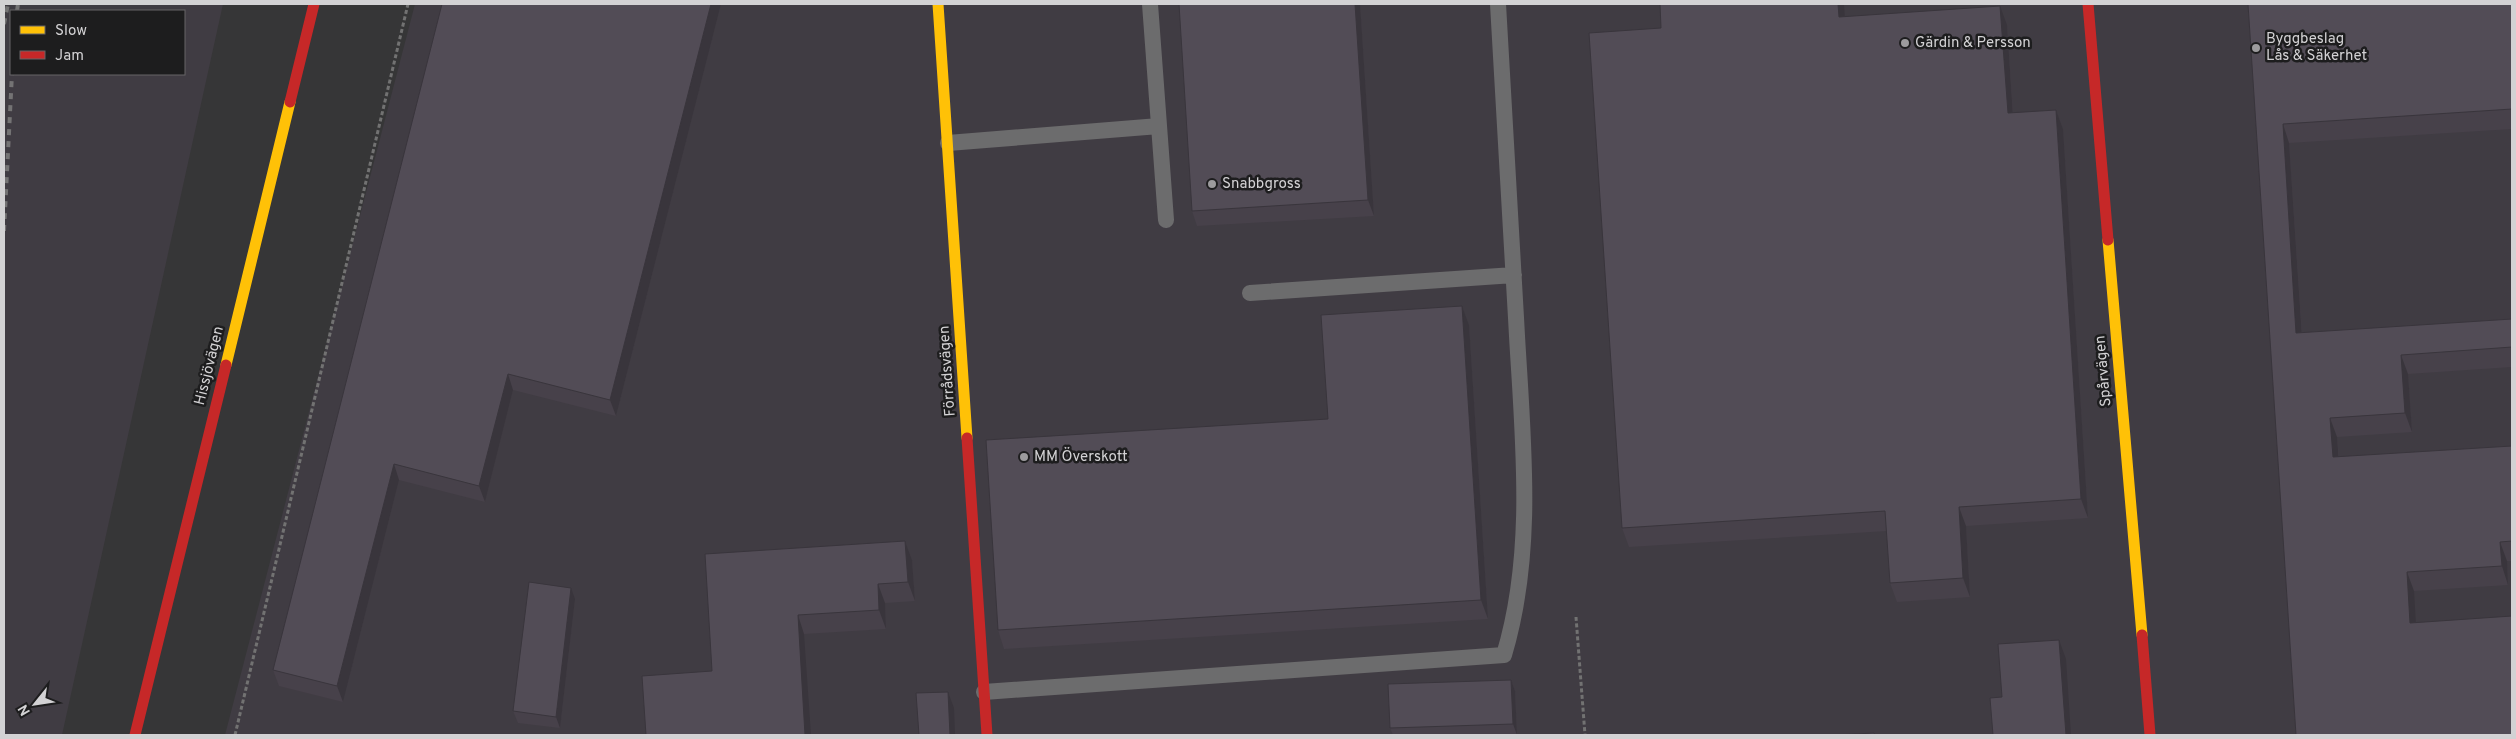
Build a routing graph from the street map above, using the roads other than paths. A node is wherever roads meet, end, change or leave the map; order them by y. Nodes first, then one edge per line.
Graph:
1 (314, 4) edge
2 (938, 4) edge
3 (1150, 4) edge
4 (1498, 4) edge
5 (2088, 4) edge
6 (1159, 126) junction
7 (948, 143) junction
8 (1166, 220) dead end
9 (1514, 276) junction
10 (1250, 293) dead end
11 (984, 692) junction
12 (136, 735) edge
13 (987, 735) edge
14 (2150, 735) edge

1 - 12 street, Hissjövägen
2 - 7 street, Förrådsvägen
3 - 6 lane
4 - 9 lane
5 - 14 street, Spårvägen
6 - 7 lane
6 - 8 lane
7 - 11 street, Förrådsvägen
9 - 10 lane
9 - 11 lane
11 - 13 street, Förrådsvägen

